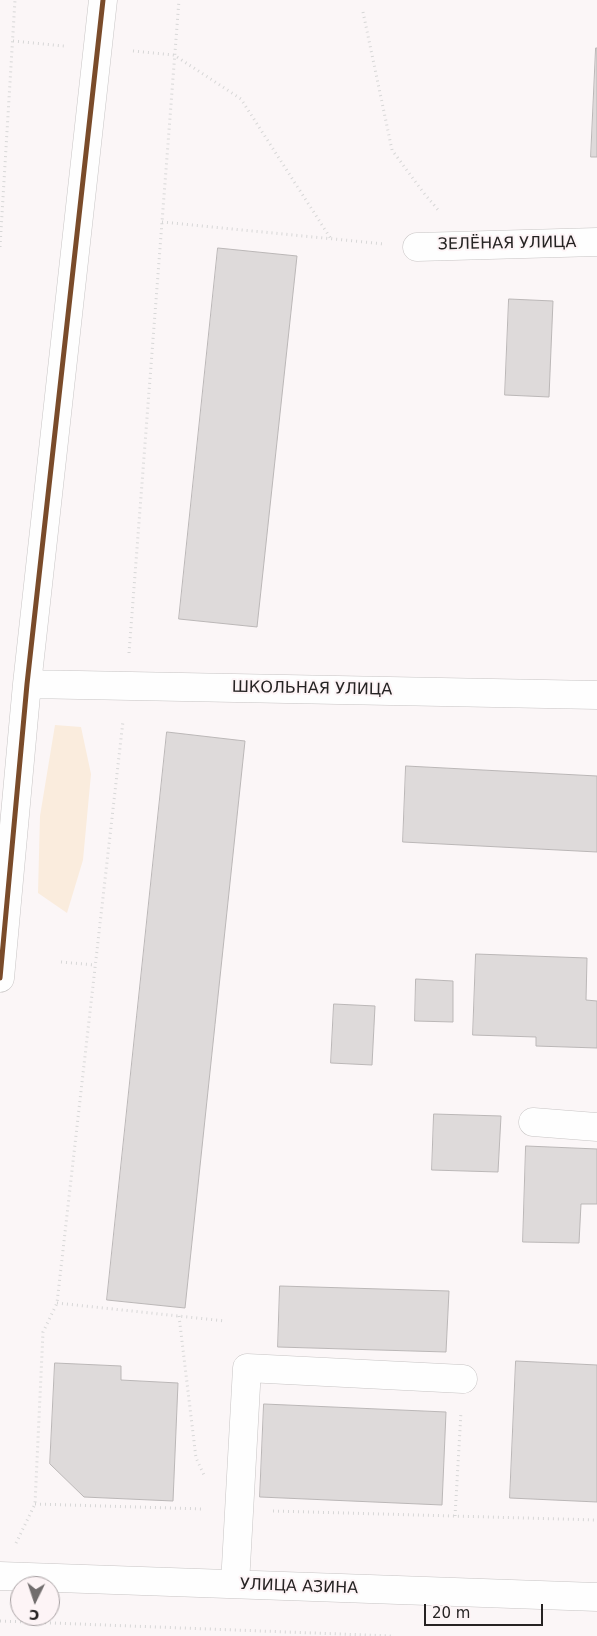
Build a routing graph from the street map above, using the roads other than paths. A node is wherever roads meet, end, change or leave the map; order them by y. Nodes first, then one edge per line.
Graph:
1 (103, 0) edge
2 (597, 242) edge
3 (417, 247) dead end
4 (27, 684) junction
5 (597, 695) edge
6 (0, 978) edge
7 (533, 1122) dead end
8 (597, 1127) edge
9 (463, 1379) road end
10 (0, 1576) edge
11 (235, 1584) junction
12 (597, 1598) edge

1 - 4 street
2 - 3 street, ЗЕЛЁНАЯ УЛИЦА
4 - 5 street, ШКОЛЬНАЯ УЛИЦА
4 - 6 street
7 - 8 street
9 - 11 street
10 - 11 street, УЛИЦА АЗИНА
11 - 12 street, УЛИЦА АЗИНА

